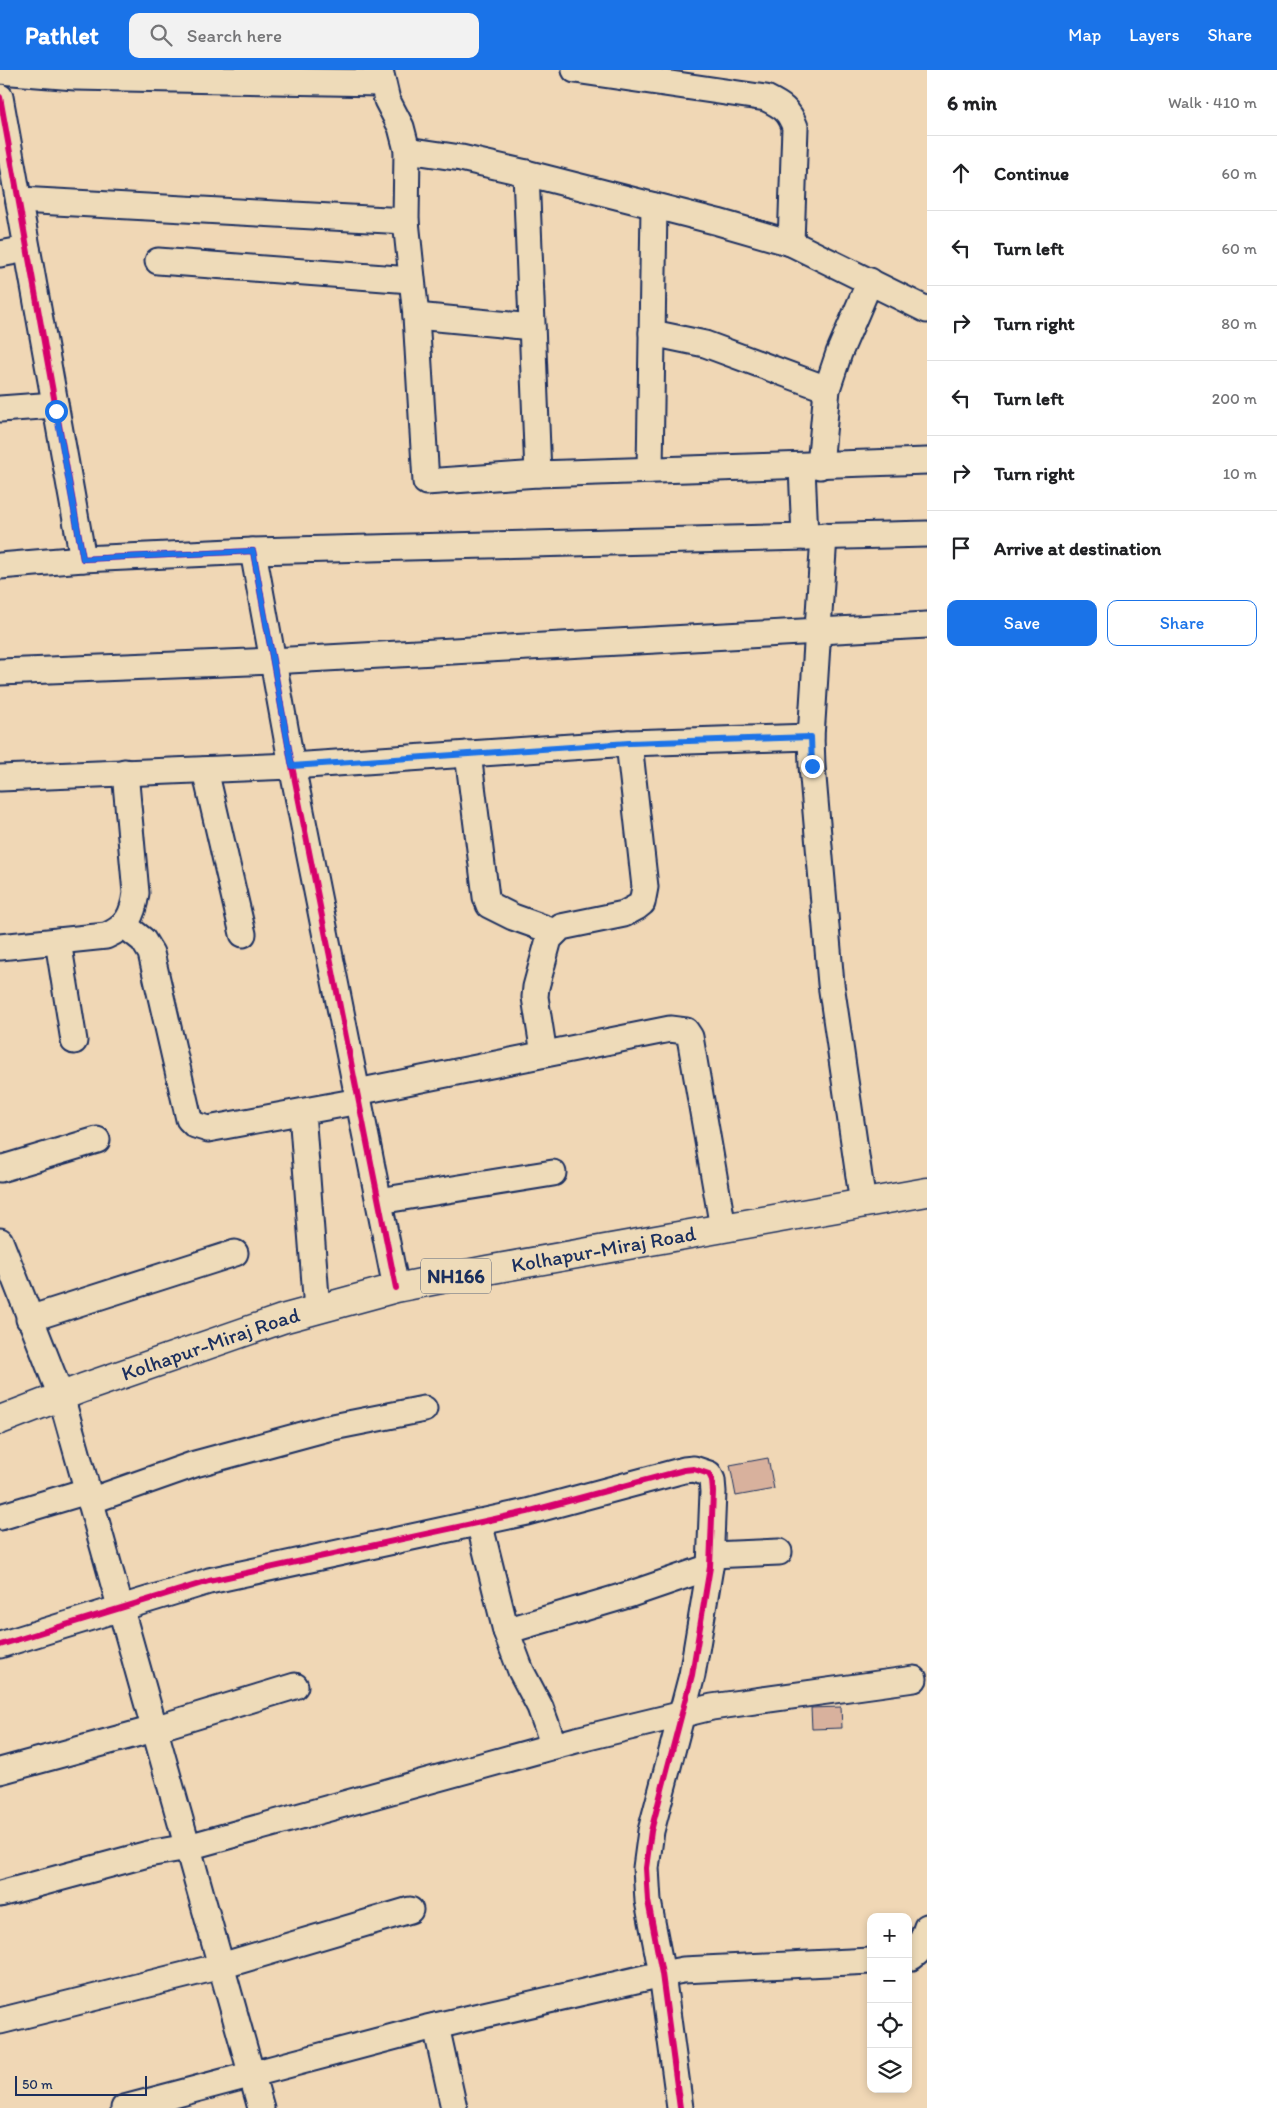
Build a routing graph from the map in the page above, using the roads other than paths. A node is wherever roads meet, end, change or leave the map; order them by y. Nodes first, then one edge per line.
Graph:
1 (575, 70) edge
2 (0, 71) edge
3 (380, 77) edge
4 (0, 97) edge
5 (407, 150) junction
6 (526, 174) junction
7 (18, 200) junction
8 (654, 206) junction
9 (406, 221) junction
10 (791, 243) junction
11 (27, 250) junction
12 (0, 254) edge
13 (158, 261) dead end
14 (411, 280) junction
15 (870, 281) junction
16 (927, 310) edge
17 (416, 316) junction
18 (532, 327) junction
19 (652, 333) junction
20 (827, 389) junction
21 (56, 405) junction
22 (0, 409) edge
23 (927, 462) edge
24 (811, 467) junction
25 (650, 470) junction
26 (538, 474) junction
27 (927, 534) edge
28 (814, 537) junction
29 (253, 551) junction
30 (83, 559) junction
31 (0, 566) edge
32 (927, 625) edge
33 (819, 630) junction
34 (272, 660) junction
35 (0, 672) edge
36 (811, 737) junction
37 (629, 743) junction
38 (468, 754) junction
39 (292, 766) junction
40 (205, 770) junction
41 (125, 772) junction
42 (0, 778) edge
43 (124, 924) junction
44 (555, 932) junction
45 (243, 934) dead end
46 (58, 941) junction
47 (0, 947) edge
48 (74, 1042) dead end
49 (544, 1054) junction
50 (358, 1097) junction
51 (302, 1112) junction
52 (97, 1140) dead end
53 (0, 1168) edge
54 (553, 1173) dead end
55 (927, 1192) edge
56 (379, 1202) junction
57 (863, 1204) junction
58 (723, 1228) junction
59 (0, 1242) edge
60 (235, 1253) dead end
61 (396, 1288) junction
62 (317, 1310) junction
63 (29, 1319) junction
64 (61, 1396) junction
65 (424, 1409) dead end
66 (0, 1420) edge
67 (89, 1496) junction
68 (0, 1517) edge
69 (479, 1522) junction
70 (780, 1552) dead end
71 (711, 1561) junction
72 (120, 1608) junction
73 (506, 1630) junction
74 (0, 1645) edge
75 (914, 1679) dead end
76 (295, 1686) dead end
77 (682, 1713) junction
78 (154, 1729) junction
79 (554, 1746) junction
80 (0, 1771) edge
81 (188, 1847) junction
82 (0, 1894) edge
83 (410, 1910) dead end
84 (927, 1927) edge
85 (916, 1957) edge
86 (867, 1961) edge
87 (221, 1966) junction
88 (662, 1974) junction
89 (0, 2021) edge
90 (436, 2026) junction
91 (252, 2075) junction
92 (124, 2108) edge
93 (261, 2108) edge
94 (454, 2108) edge
95 (680, 2108) edge

1 - 10 street
2 - 3 street
3 - 5 street
4 - 7 street
5 - 6 street
5 - 9 street
6 - 8 street
6 - 18 street
7 - 9 street
7 - 11 street
8 - 10 street
8 - 19 street
9 - 14 street
10 - 15 street
11 - 12 street
11 - 21 street
13 - 14 street
14 - 17 street
15 - 16 street
15 - 20 street
17 - 18 street
17 - 26 street
18 - 26 street
19 - 20 street
19 - 25 street
20 - 24 street
21 - 22 street
21 - 30 street
23 - 24 street
24 - 25 street
24 - 28 street
25 - 26 street
27 - 28 street
28 - 29 street
28 - 33 street
29 - 30 street
29 - 34 street
30 - 31 street
32 - 33 street
33 - 34 street
33 - 36 street
34 - 35 street
34 - 39 street
36 - 37 street
36 - 57 street
37 - 38 street
37 - 44 street
38 - 39 street
38 - 44 street
39 - 40 street
39 - 50 street
40 - 41 street
40 - 45 street
41 - 42 street
41 - 43 street
43 - 46 street
43 - 51 street
44 - 49 street
46 - 47 street
46 - 48 street
49 - 50 street
49 - 58 street
50 - 51 street
50 - 56 street
51 - 62 street
52 - 53 street
54 - 56 street
55 - 57 highway, Kolhapur-Miraj Road / NH166
56 - 61 street
57 - 58 highway, Kolhapur-Miraj Road / NH166
58 - 61 highway, Kolhapur-Miraj Road / NH166
59 - 63 street
60 - 63 street
61 - 62 highway, Kolhapur-Miraj Road / NH166
62 - 64 highway, Kolhapur-Miraj Road / NH166
63 - 64 street
64 - 66 highway, Kolhapur-Miraj Road / NH166
64 - 67 street
65 - 67 street
67 - 68 street
67 - 72 street
69 - 71 street
69 - 72 street
69 - 73 street
70 - 71 street
71 - 73 street
71 - 77 street
72 - 74 street
72 - 78 street
73 - 79 street
75 - 77 street
76 - 78 street
77 - 79 street
77 - 88 street
78 - 80 street
78 - 81 street
79 - 81 street
81 - 82 street
81 - 87 street
83 - 87 street
84 - 85 street
86 - 88 street
87 - 89 street
87 - 91 street
88 - 90 street
88 - 95 street
90 - 91 street
90 - 94 street
91 - 92 street
91 - 93 street

